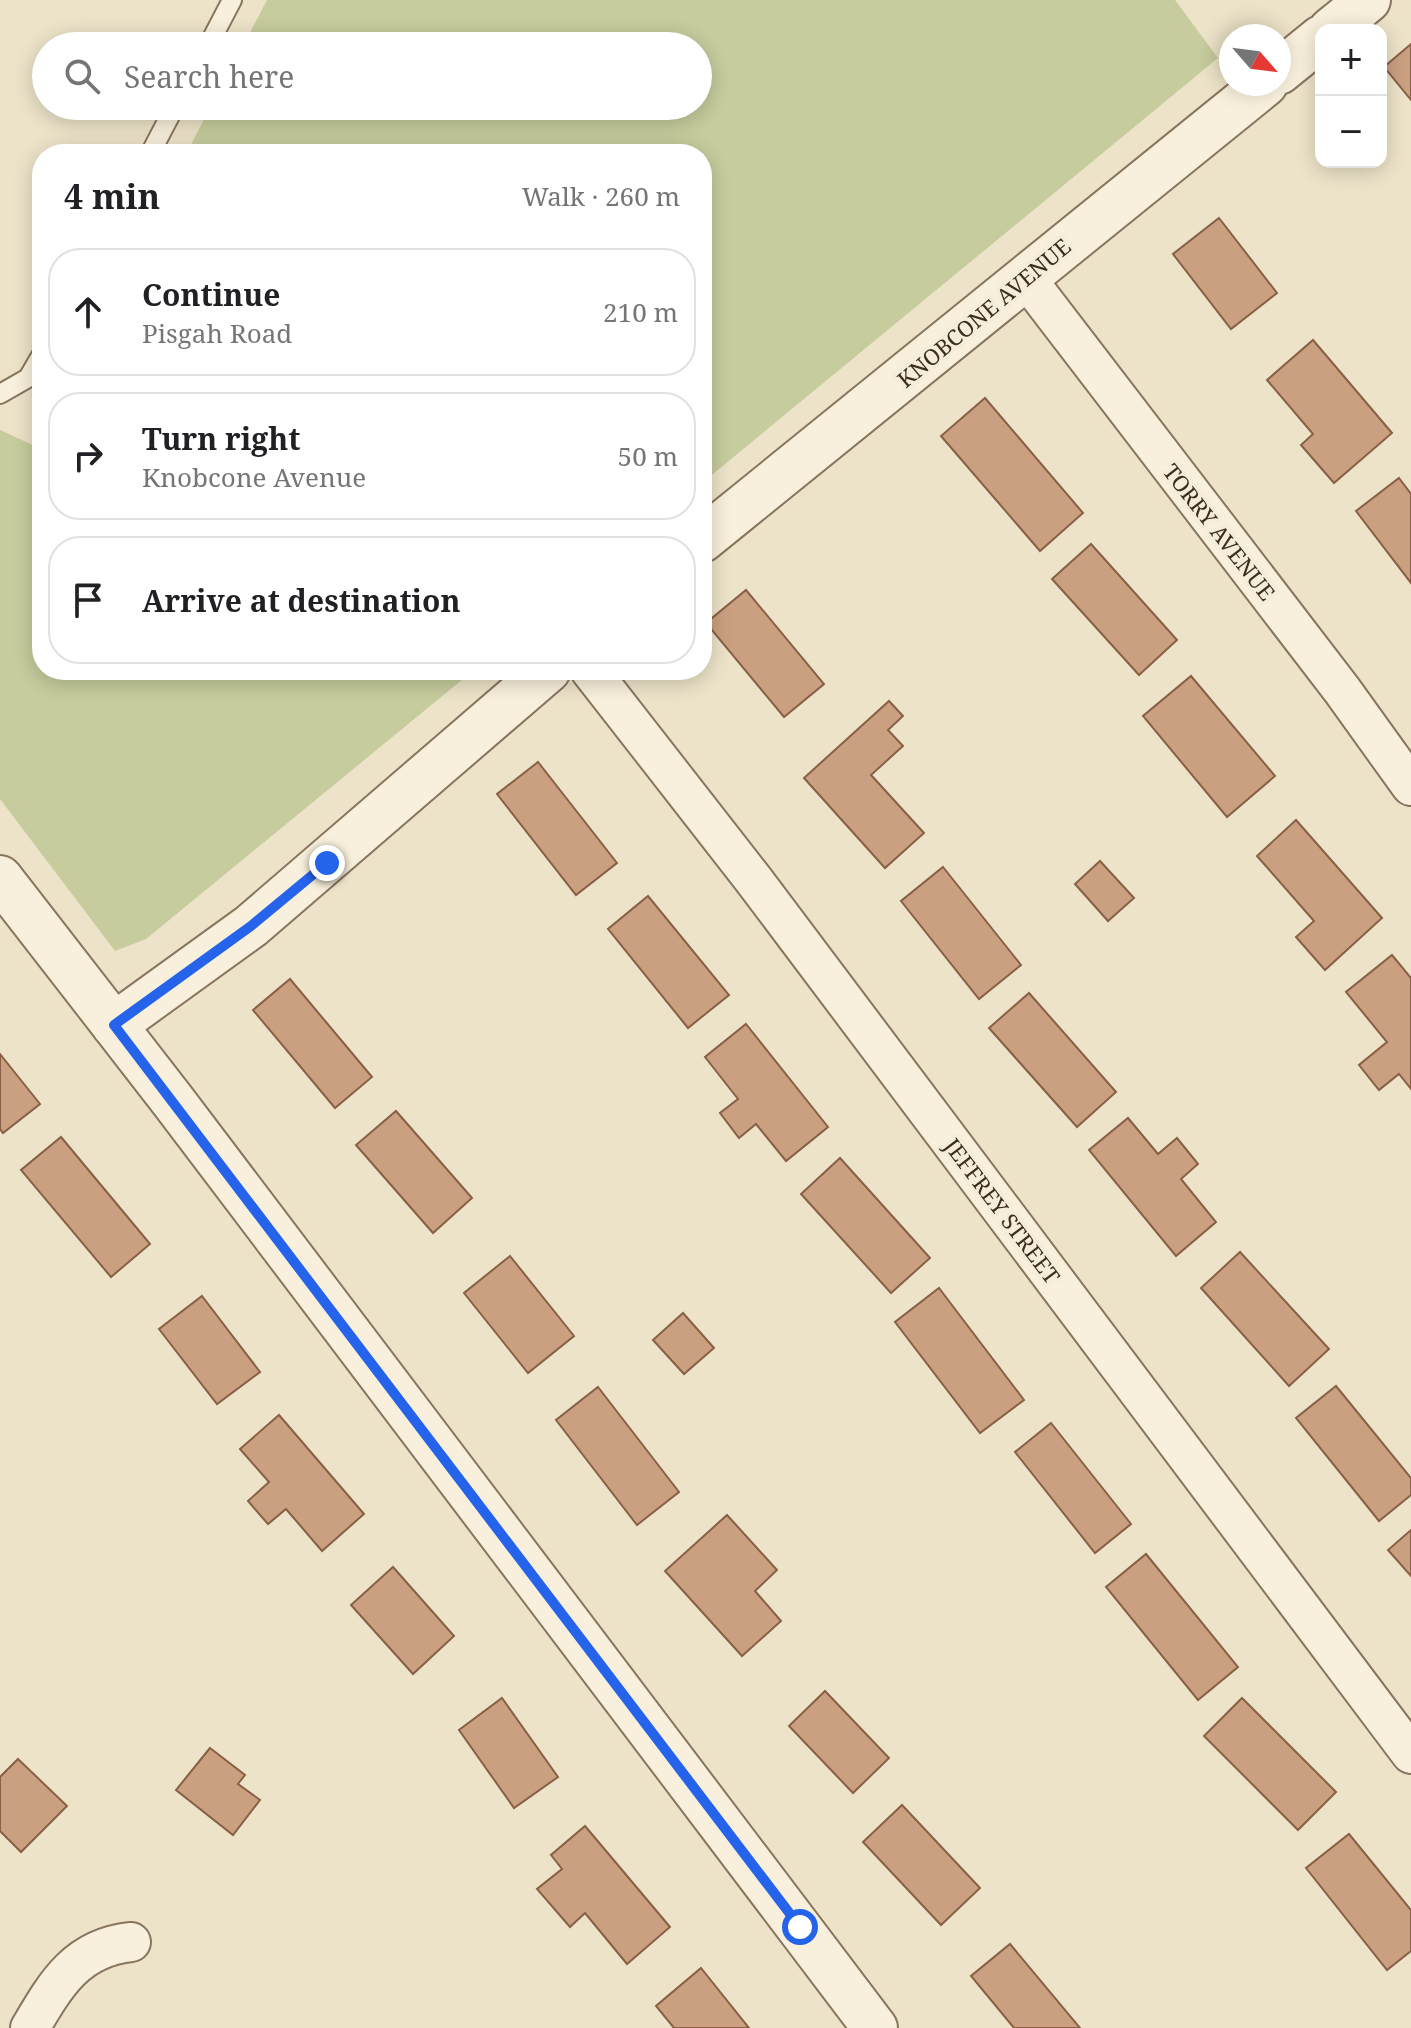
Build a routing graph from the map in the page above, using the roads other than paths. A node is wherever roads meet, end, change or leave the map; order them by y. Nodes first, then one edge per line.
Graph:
1 (232, 0) edge
2 (1368, 0) edge
3 (1338, 24) edge
4 (215, 32) edge
5 (1315, 43) edge
6 (1291, 62) edge
7 (1250, 96) edge
8 (168, 120) edge
9 (155, 144) edge
10 (1026, 278) junction
11 (32, 371) edge
12 (0, 394) edge
13 (712, 532) edge
14 (536, 680) edge
15 (598, 680) edge
16 (1411, 786) edge
17 (0, 878) edge
18 (114, 1025) junction
19 (1411, 1754) edge
20 (131, 1942) dead end
21 (30, 2028) edge
22 (875, 2028) edge

1 - 4 lane
2 - 3 street
5 - 6 street
7 - 10 street, KNOBCONE AVENUE
8 - 9 lane
10 - 13 street, KNOBCONE AVENUE
10 - 16 street, TORRY AVENUE
11 - 12 lane
14 - 18 street
15 - 19 street, JEFFREY STREET
17 - 18 street
18 - 22 street
20 - 21 street

